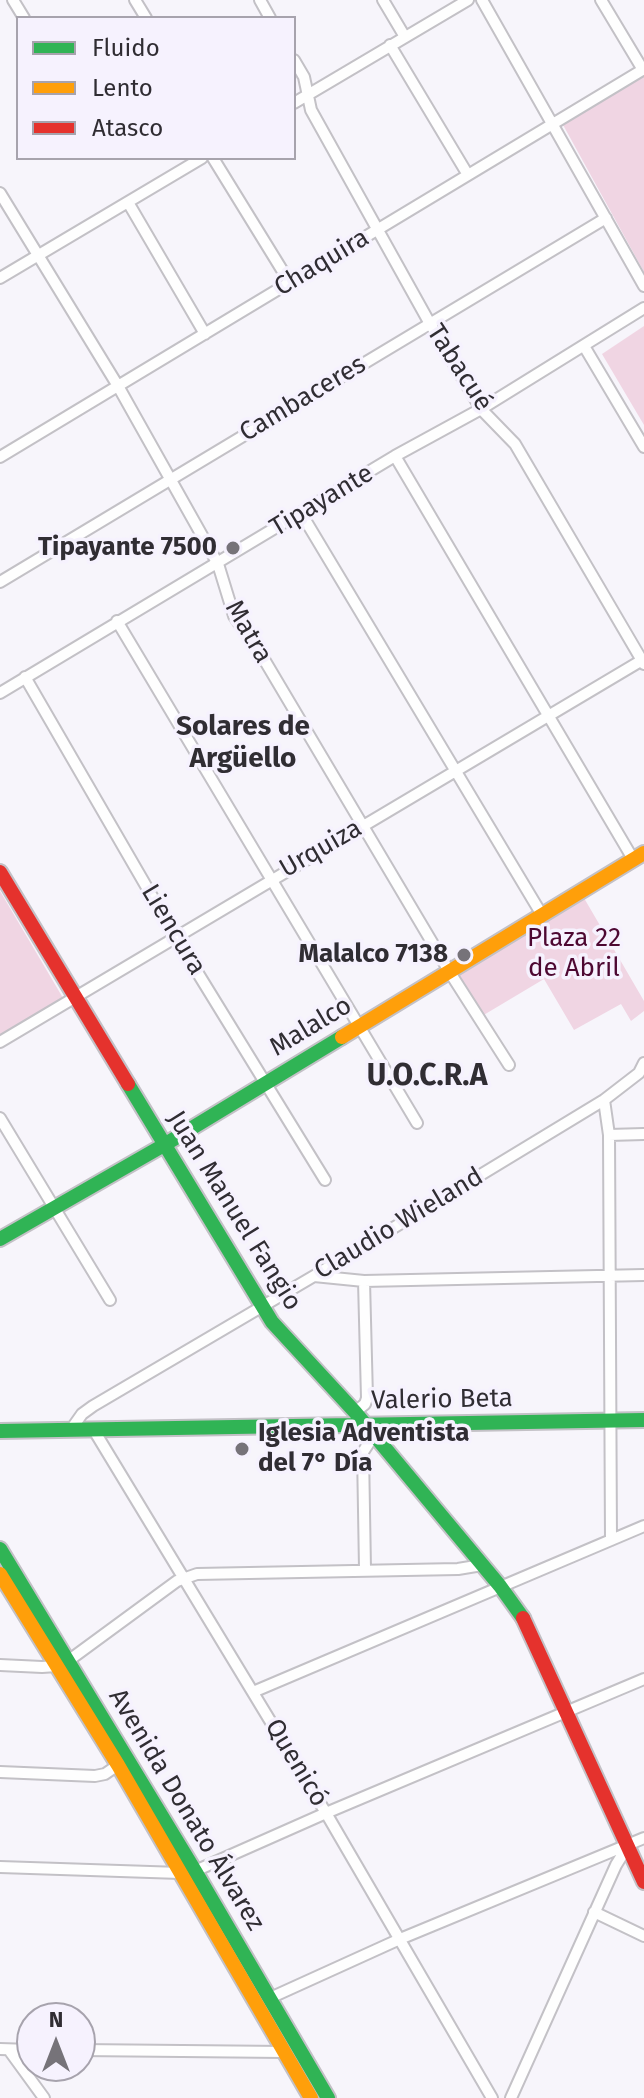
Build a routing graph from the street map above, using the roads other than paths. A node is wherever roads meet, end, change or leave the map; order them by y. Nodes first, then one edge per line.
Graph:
1 (383, 0) edge
2 (468, 0) edge
3 (482, 0) edge
4 (601, 0) edge
5 (405, 37) junction
6 (390, 45) junction
7 (296, 63) edge
8 (643, 69) edge
9 (308, 95) junction
10 (296, 102) edge
11 (554, 123) junction
12 (199, 160) edge
13 (214, 160) edge
14 (468, 175) junction
15 (0, 193) edge
16 (129, 204) junction
17 (606, 218) junction
18 (377, 230) junction
19 (38, 255) junction
20 (0, 278) edge
21 (290, 283) junction
22 (644, 286) edge
23 (644, 308) edge
24 (429, 322) junction
25 (205, 334) junction
26 (584, 346) junction
27 (118, 386) junction
28 (481, 409) junction
29 (644, 447) edge
30 (395, 456) junction
31 (0, 457) edge
32 (169, 479) junction
33 (301, 513) junction
34 (218, 564) junction
35 (0, 582) edge
36 (117, 621) junction
37 (643, 661) edge
38 (25, 677) junction
39 (0, 693) edge
40 (548, 716) junction
41 (456, 770) junction
42 (362, 825) junction
43 (639, 856) edge
44 (0, 872) edge
45 (270, 879) junction
46 (542, 915) junction
47 (175, 936) junction
48 (449, 971) junction
49 (74, 998) junction
50 (359, 1026) junction
51 (0, 1042) edge
52 (644, 1063) edge
53 (509, 1065) dead end
54 (265, 1083) junction
55 (604, 1100) junction
56 (0, 1118) edge
57 (417, 1123) dead end
58 (644, 1134) edge
59 (609, 1135) junction
60 (164, 1145) junction
61 (325, 1180) dead end
62 (55, 1207) junction
63 (0, 1239) edge
64 (644, 1275) edge
65 (314, 1276) junction
66 (611, 1276) junction
67 (364, 1281) junction
68 (110, 1300) dead end
69 (261, 1306) junction
70 (355, 1412) junction
71 (644, 1420) edge
72 (611, 1421) junction
73 (369, 1430) junction
74 (0, 1431) edge
75 (70, 1431) junction
76 (95, 1432) junction
77 (644, 1526) edge
78 (611, 1540) junction
79 (0, 1549) edge
80 (482, 1565) junction
81 (365, 1569) junction
82 (0, 1574) edge
83 (184, 1577) junction
84 (500, 1586) junction
85 (62, 1663) junction
86 (0, 1665) edge
87 (644, 1679) edge
88 (253, 1692) junction
89 (567, 1712) junction
90 (118, 1765) junction
91 (0, 1772) edge
92 (326, 1813) junction
93 (644, 1838) edge
94 (629, 1844) junction
95 (0, 1867) edge
96 (188, 1872) junction
97 (644, 1882) edge
98 (594, 1912) junction
99 (644, 1936) edge
100 (400, 1939) junction
101 (270, 1998) junction
102 (4, 2050) edge
103 (96, 2050) edge
104 (284, 2052) junction
105 (44, 2098) edge
106 (311, 2098) edge
107 (328, 2098) edge
108 (492, 2098) edge
109 (511, 2098) edge

1 - 5 street
2 - 5 street
3 - 11 street
4 - 8 street
5 - 6 street
6 - 9 street
6 - 14 street
7 - 9 street, Tabacué
8 - 11 street, Chaquira
9 - 10 street
9 - 18 street, Tabacué
11 - 14 street, Chaquira
11 - 17 street
12 - 16 street
13 - 21 street
14 - 18 street, Chaquira
15 - 19 street, Matra
16 - 19 street
16 - 25 street
17 - 22 street
17 - 24 street, Cambaceres
18 - 21 street, Chaquira
18 - 24 street, Tabacué
19 - 20 street
19 - 27 street, Matra
21 - 25 street, Chaquira
23 - 26 street, Tipayante
24 - 28 street, Tabacué
24 - 32 street, Cambaceres
25 - 27 street, Chaquira
26 - 28 street, Tipayante
26 - 29 street
27 - 31 street, Chaquira
27 - 32 street, Matra
28 - 30 street, Tipayante
28 - 37 street, Tabacué
30 - 33 street, Tipayante
30 - 40 street
32 - 34 street, Matra
32 - 35 street, Cambaceres
33 - 34 street, Tipayante
33 - 41 street
34 - 36 street, Tipayante
34 - 42 street, Matra
36 - 38 street, Tipayante
36 - 45 street
37 - 40 street, Urquiza
38 - 39 street, Tipayante
38 - 47 street, Liencura
40 - 41 street, Urquiza
40 - 43 street
41 - 42 street, Urquiza
41 - 46 street
42 - 45 street, Urquiza
42 - 48 street, Matra
43 - 46 main road, Malalco
44 - 49 main road, Juan Manuel Fangio
45 - 47 street, Urquiza
45 - 50 street
46 - 48 main road, Malalco
47 - 49 street, Urquiza
47 - 54 street, Liencura
48 - 50 main road, Malalco
48 - 53 street, Matra
49 - 51 street, Urquiza
49 - 60 main road, Juan Manuel Fangio
50 - 54 main road, Malalco
50 - 57 street
52 - 55 street, Claudio Wieland
54 - 60 main road, Malalco
54 - 61 street, Liencura
55 - 59 street
55 - 65 street, Claudio Wieland
56 - 62 street
58 - 59 street
59 - 66 street
60 - 62 main road, Malalco
60 - 69 main road, Juan Manuel Fangio
62 - 63 main road, Malalco
62 - 68 street
64 - 66 street
65 - 67 street
65 - 69 street, Claudio Wieland
66 - 67 street
66 - 72 street
67 - 70 street
69 - 70 main road, Juan Manuel Fangio
69 - 75 street, Claudio Wieland
70 - 73 main road, Juan Manuel Fangio
71 - 72 main road, Valerio Beta
72 - 73 main road, Valerio Beta
72 - 78 street
73 - 76 main road, Valerio Beta
73 - 80 main road, Juan Manuel Fangio
73 - 81 street
74 - 75 main road, Valerio Beta
75 - 76 main road, Valerio Beta
76 - 83 street, Quenicó
77 - 78 street
78 - 84 street
79 - 85 main road, Avenida Donato Álvarez
80 - 81 street
80 - 84 main road, Juan Manuel Fangio
81 - 83 street
82 - 85 main road, Avenida Donato Álvarez
83 - 85 street
83 - 88 street, Quenicó
84 - 88 street
84 - 89 main road, Juan Manuel Fangio
85 - 86 street
85 - 90 main road, Avenida Donato Álvarez
85 - 96 main road, Avenida Donato Álvarez
87 - 89 street
88 - 92 street, Quenicó
89 - 92 street
89 - 94 main road, Juan Manuel Fangio
90 - 91 street
90 - 96 main road, Avenida Donato Álvarez
92 - 96 street
92 - 100 street, Quenicó
93 - 94 street
94 - 97 main road, Juan Manuel Fangio
94 - 98 street
94 - 100 street
95 - 96 street
96 - 101 main road, Avenida Donato Álvarez
96 - 104 main road, Avenida Donato Álvarez
98 - 99 street
98 - 109 street
100 - 101 street
100 - 108 street, Quenicó
101 - 107 main road, Avenida Donato Álvarez
102 - 105 street
103 - 104 street
104 - 106 main road, Avenida Donato Álvarez

